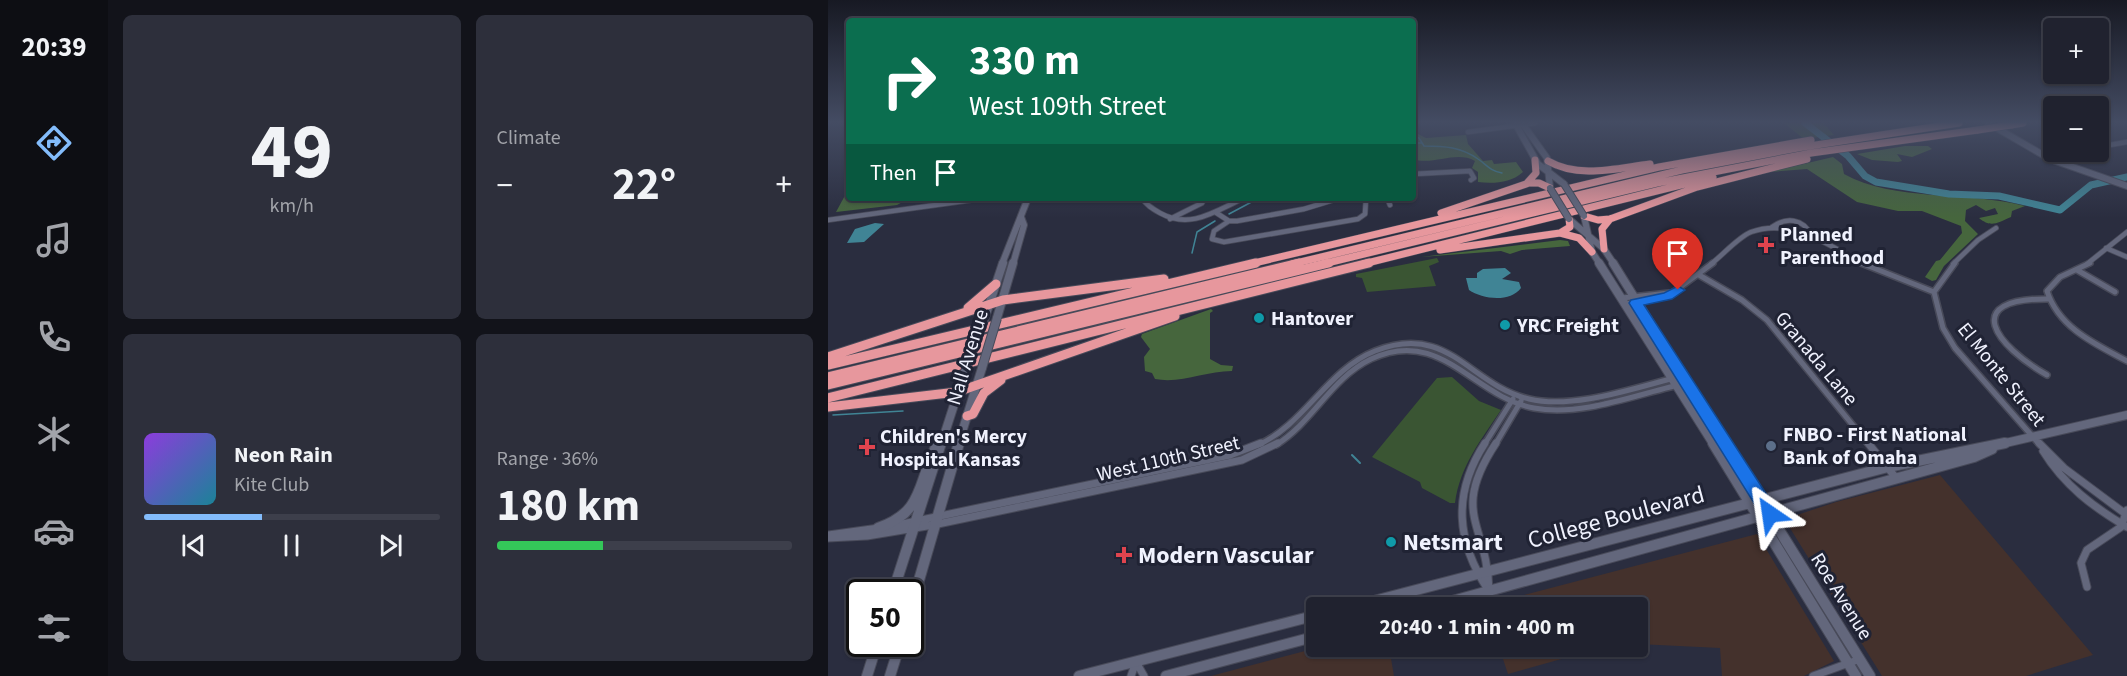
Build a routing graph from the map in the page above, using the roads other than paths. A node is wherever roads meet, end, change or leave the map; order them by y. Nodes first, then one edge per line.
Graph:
1 (1533, 155) edge
2 (1543, 155) edge
3 (1746, 155) edge
4 (1782, 155) edge
5 (1786, 155) edge
6 (1791, 155) edge
7 (1794, 155) edge
8 (1700, 158) junction
9 (1535, 160) junction
10 (1548, 161) junction
11 (2061, 162) edge
12 (1549, 171) junction
13 (1574, 172) junction
14 (1416, 174) edge
15 (1471, 180) dead end
16 (1525, 184) junction
17 (1564, 184) junction
18 (2127, 186) edge
19 (1550, 188) junction
20 (964, 201) edge
21 (1027, 201) edge
22 (1144, 201) edge
23 (1203, 201) edge
24 (1238, 201) edge
25 (1330, 201) edge
26 (1366, 201) edge
27 (1388, 201) edge
28 (1390, 205) dead end
29 (1215, 212) junction
30 (1584, 216) junction
31 (1021, 217) junction
32 (1170, 219) junction
33 (1569, 219) junction
34 (1611, 219) junction
35 (828, 220) edge
36 (1228, 221) junction
37 (1772, 227) junction
38 (1996, 228) dead end
39 (1393, 229) junction
40 (2127, 232) edge
41 (1560, 233) junction
42 (1588, 234) junction
43 (1811, 235) junction
44 (2106, 248) junction
45 (1604, 249) junction
46 (1592, 252) junction
47 (1390, 257) junction
48 (2127, 257) edge
49 (2077, 270) junction
50 (1217, 272) junction
51 (1700, 275) junction
52 (996, 284) junction
53 (1934, 292) junction
54 (2115, 292) dead end
55 (2049, 299) junction
56 (1003, 300) junction
57 (1634, 300) junction
58 (1214, 301) junction
59 (1624, 301) junction
60 (990, 304) junction
61 (958, 313) junction
62 (828, 357) edge
63 (2127, 361) edge
64 (828, 365) edge
65 (2047, 375) dead end
66 (828, 377) edge
67 (1005, 377) junction
68 (1679, 381) junction
69 (828, 384) edge
70 (977, 385) junction
71 (957, 392) junction
72 (1607, 392) junction
73 (828, 398) edge
74 (1513, 398) junction
75 (1521, 400) junction
76 (1611, 400) junction
77 (828, 407) edge
78 (2127, 415) edge
79 (967, 416) junction
80 (1699, 421) junction
81 (1718, 432) junction
82 (944, 433) junction
83 (1707, 434) junction
84 (2032, 438) junction
85 (2002, 444) junction
86 (1728, 447) junction
87 (2041, 447) junction
88 (1888, 467) junction
89 (1896, 478) junction
90 (1757, 502) junction
91 (2127, 513) edge
92 (1461, 516) junction
93 (1765, 516) junction
94 (1473, 517) junction
95 (935, 521) junction
96 (915, 525) junction
97 (2124, 526) edge
98 (878, 528) junction
99 (828, 537) edge
100 (1490, 571) junction
101 (1476, 575) junction
102 (897, 579) edge
103 (919, 579) edge
104 (2087, 587) dead end
105 (1489, 591) junction
106 (1390, 597) edge
107 (1467, 597) edge
108 (1306, 618) edge
109 (1306, 639) edge
110 (873, 657) edge
111 (896, 657) edge
112 (1854, 661) junction
113 (1136, 662) junction
114 (867, 676) edge
115 (890, 676) edge
116 (1079, 676) edge
117 (1131, 676) edge
118 (1144, 676) edge
119 (1166, 676) edge
120 (1813, 676) edge
121 (1856, 676) edge
122 (1870, 676) edge

1 - 9 main road, Roe Avenue
2 - 10 main road, Roe Avenue
3 - 8 highway
4 - 66 highway
5 - 69 highway
6 - 47 highway
7 - 34 highway
8 - 13 highway
8 - 39 highway
9 - 12 main road, Roe Avenue
9 - 16 highway
10 - 12 main road, Roe Avenue
10 - 13 highway
11 - 18 main road
12 - 17 main road, Roe Avenue
12 - 19 main road, Roe Avenue
13 - 17 highway
14 - 15 street
16 - 19 highway
16 - 39 highway
17 - 30 main road, Roe Avenue, bridge
19 - 33 main road, Roe Avenue, bridge
20 - 35 street
21 - 31 main road, Nall Avenue
22 - 32 street
23 - 32 street
24 - 29 street
25 - 36 street
26 - 36 street
27 - 28 street
29 - 32 street
29 - 36 street
30 - 34 highway
30 - 42 main road, Roe Avenue
31 - 52 main road, Nall Avenue
31 - 56 main road, Nall Avenue
33 - 41 highway
33 - 42 main road, Roe Avenue
34 - 45 highway
37 - 43 street
37 - 43 street
37 - 51 street
38 - 53 street
39 - 50 highway
40 - 44 street
41 - 46 highway
41 - 47 highway
42 - 45 main road, Roe Avenue
42 - 46 main road, Roe Avenue
43 - 53 street
44 - 48 street
44 - 49 street
45 - 57 main road, Roe Avenue
46 - 59 main road, Roe Avenue
47 - 58 highway
49 - 54 street
49 - 55 street
50 - 56 highway
50 - 64 highway
51 - 57 street
51 - 88 street, Granada Lane
52 - 60 main road, Nall Avenue
52 - 61 highway
53 - 84 street, El Monte Street
55 - 63 street
55 - 65 street
56 - 60 highway
56 - 70 main road, Nall Avenue, bridge
57 - 59 street
57 - 68 main road, Roe Avenue
58 - 67 highway
58 - 73 highway
59 - 68 main road, Roe Avenue
60 - 61 highway
60 - 71 main road, Nall Avenue, bridge
61 - 62 highway
67 - 70 highway
67 - 79 highway
68 - 72 street, West 110th Street
68 - 76 street, West 110th Street
68 - 80 main road, Roe Avenue
68 - 81 main road, Roe Avenue
70 - 71 highway
70 - 79 main road, Nall Avenue
71 - 77 highway
71 - 82 main road, Nall Avenue
72 - 75 street, West 110th Street
72 - 76 street
74 - 75 street, West 110th Street
74 - 92 street
74 - 95 street, West 110th Street
75 - 76 street, West 110th Street
75 - 94 street
78 - 84 main road, College Boulevard
79 - 95 main road, Nall Avenue
80 - 81 main road
80 - 83 main road, Roe Avenue
81 - 86 main road, Roe Avenue
82 - 96 main road, Nall Avenue
82 - 98 main road
83 - 86 main road
83 - 90 main road, Roe Avenue
84 - 85 main road, College Boulevard
84 - 87 street, El Monte Street
85 - 88 main road, College Boulevard
85 - 89 main road, College Boulevard
86 - 90 main road, Roe Avenue
87 - 91 street, El Monte Street
87 - 97 street, El Monte Street
88 - 89 street, Granada Lane
88 - 90 main road, College Boulevard
89 - 93 main road, College Boulevard
90 - 93 main road, Roe Avenue
90 - 100 main road, College Boulevard
91 - 97 street
92 - 94 street
92 - 101 street
93 - 105 main road, College Boulevard
93 - 112 main road, Roe Avenue
94 - 100 street
95 - 96 street, West 110th Street
95 - 103 main road, Nall Avenue
96 - 98 street, West 110th Street
96 - 99 street, West 110th Street
96 - 102 main road, Nall Avenue
97 - 104 street
98 - 99 street, West 110th Street
100 - 101 main road, College Boulevard
100 - 105 street
101 - 105 street
101 - 106 main road, College Boulevard
105 - 107 main road, College Boulevard
108 - 113 main road
109 - 119 main road
110 - 114 main road
111 - 115 main road
112 - 120 street
112 - 121 main road, Roe Avenue
112 - 122 main road, Roe Avenue
113 - 116 main road
113 - 117 street
113 - 118 street

